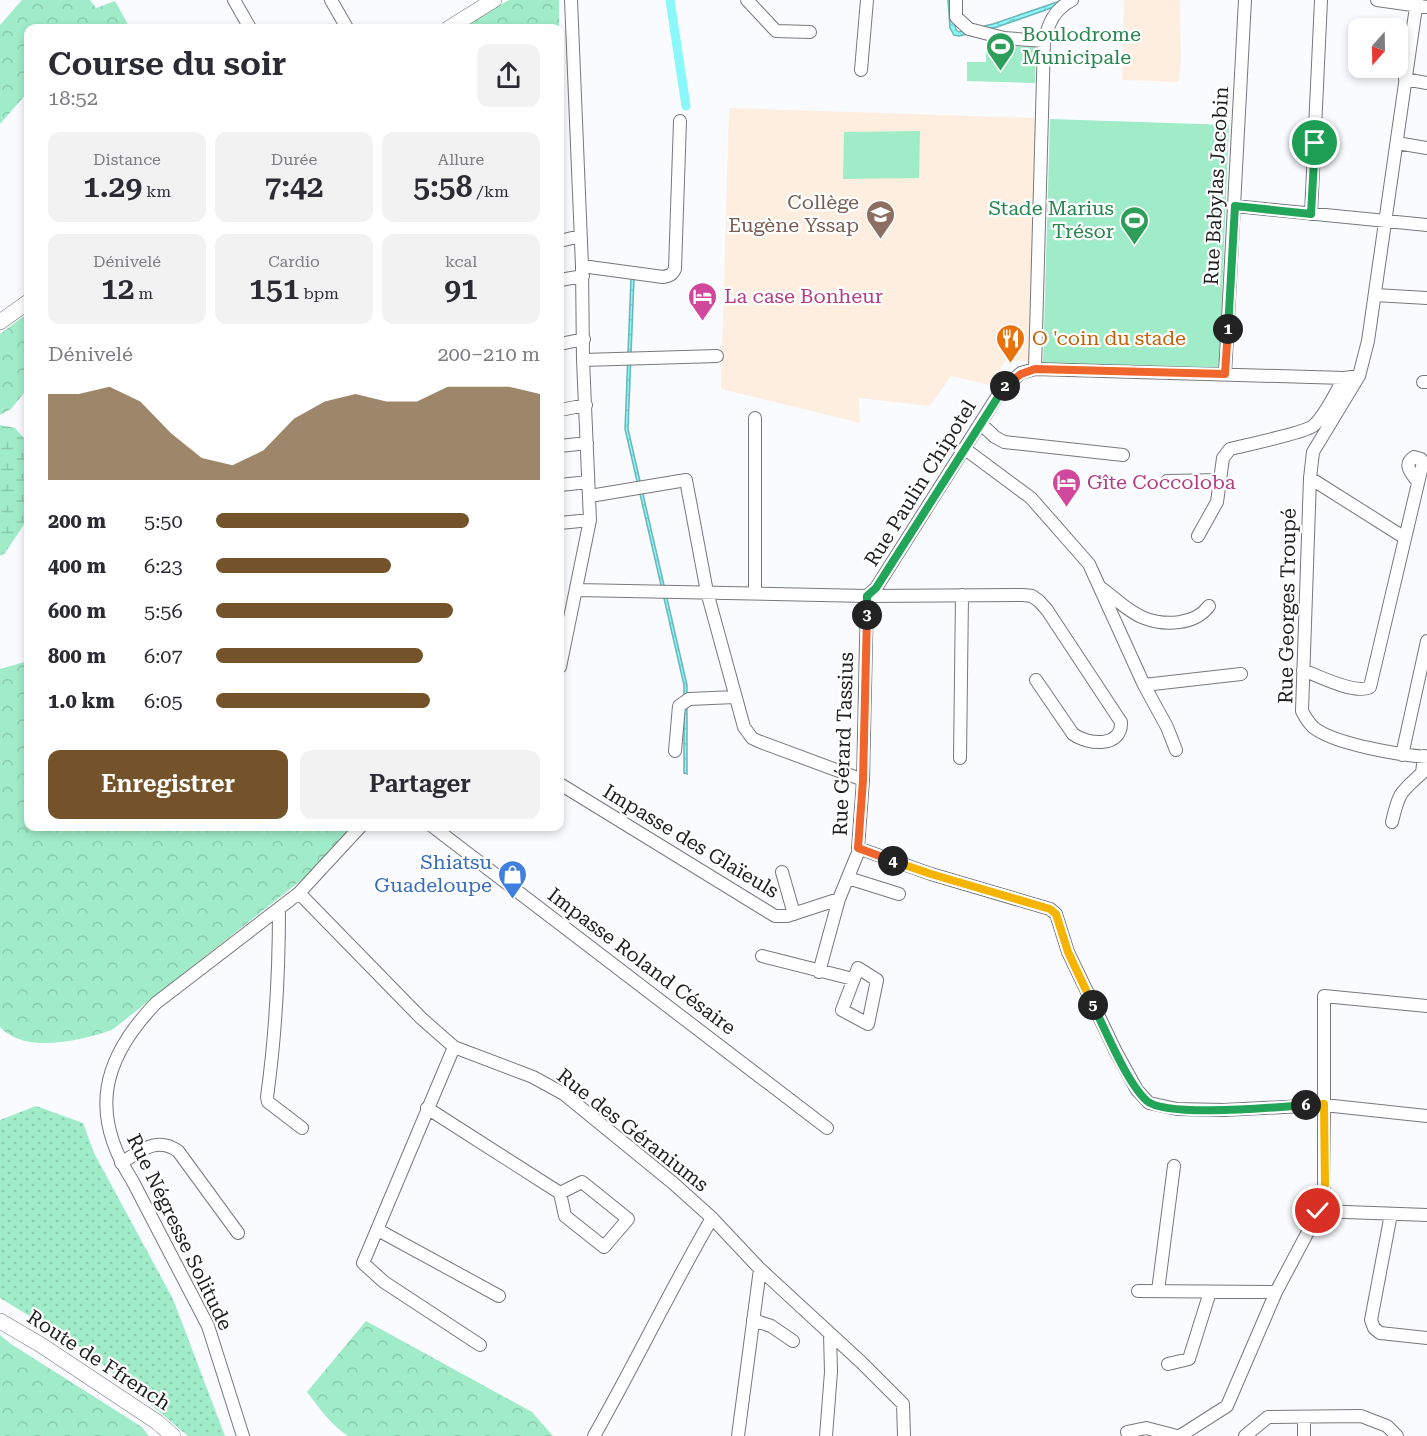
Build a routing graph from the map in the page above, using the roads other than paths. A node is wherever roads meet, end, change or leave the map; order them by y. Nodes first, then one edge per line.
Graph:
1 (234, 0) edge
2 (331, 0) edge
3 (494, 0) edge
4 (571, 0) edge
5 (747, 0) edge
6 (867, 0) edge
7 (956, 0) edge
8 (1072, 0) edge
9 (1245, 0) edge
10 (1321, 0) edge
11 (1377, 0) edge
12 (1420, 4) edge
13 (248, 24) edge
14 (345, 24) edge
15 (455, 24) edge
16 (810, 32) dead end
17 (1044, 41) junction
18 (861, 70) dead end
19 (1406, 79) junction
20 (1427, 83) edge
21 (680, 121) dead end
22 (1396, 143) junction
23 (1427, 148) edge
24 (1235, 206) junction
25 (1311, 214) junction
26 (1386, 221) junction
27 (1427, 225) edge
28 (580, 236) junction
29 (564, 240) edge
30 (583, 271) junction
31 (564, 278) edge
32 (1375, 295) junction
33 (1427, 297) edge
34 (24, 305) edge
35 (0, 322) edge
36 (584, 339) junction
37 (564, 343) edge
38 (717, 356) dead end
39 (583, 360) junction
40 (1035, 369) junction
41 (1225, 374) junction
42 (1359, 376) junction
43 (1344, 378) junction
44 (586, 405) junction
45 (564, 409) edge
46 (755, 418) dead end
47 (981, 424) junction
48 (587, 443) junction
49 (564, 446) edge
50 (965, 448) junction
51 (1123, 455) dead end
52 (1310, 478) junction
53 (1221, 480) junction
54 (1167, 481) dead end
55 (588, 482) junction
56 (1418, 482) dead end
57 (564, 485) edge
58 (590, 496) junction
59 (590, 520) junction
60 (564, 523) edge
61 (1198, 536) dead end
62 (1405, 538) junction
63 (1101, 588) junction
64 (576, 590) junction
65 (707, 592) junction
66 (755, 593) junction
67 (962, 595) junction
68 (867, 596) junction
69 (1209, 606) dead end
70 (565, 621) edge
71 (1427, 641) edge
72 (1425, 654) edge
73 (1303, 670) junction
74 (1241, 674) dead end
75 (1036, 680) dead end
76 (1144, 685) junction
77 (735, 697) junction
78 (1176, 750) dead end
79 (675, 751) dead end
80 (1402, 755) junction
81 (1425, 756) edge
82 (960, 758) dead end
83 (863, 780) junction
84 (564, 786) edge
85 (1392, 822) dead end
86 (356, 831) edge
87 (439, 831) edge
88 (857, 855) dead end
89 (782, 872) dead end
90 (848, 878) junction
91 (299, 893) junction
92 (899, 894) dead end
93 (839, 899) junction
94 (279, 909) junction
95 (794, 914) junction
96 (762, 956) dead end
97 (819, 972) junction
98 (853, 979) dead end
99 (1427, 1006) edge
100 (454, 1047) junction
101 (1324, 1104) junction
102 (427, 1108) junction
103 (1427, 1116) edge
104 (302, 1128) dead end
105 (827, 1128) dead end
106 (121, 1163) junction
107 (1174, 1166) dead end
108 (560, 1192) junction
109 (1318, 1211) junction
110 (1391, 1214) junction
111 (1427, 1215) edge
112 (711, 1218) junction
113 (378, 1230) junction
114 (238, 1233) dead end
115 (760, 1269) junction
116 (1138, 1291) dead end
117 (1158, 1291) junction
118 (1210, 1292) junction
119 (1276, 1292) junction
120 (499, 1296) dead end
121 (753, 1320) junction
122 (0, 1321) edge
123 (830, 1334) junction
124 (1427, 1338) edge
125 (793, 1341) dead end
126 (480, 1345) dead end
127 (1168, 1364) dead end
128 (1304, 1417) junction
129 (1127, 1432) dead end
130 (173, 1436) edge
131 (243, 1436) edge
132 (594, 1436) edge
133 (738, 1436) edge
134 (826, 1436) edge
135 (904, 1436) edge
136 (1178, 1436) edge
137 (1245, 1436) edge
138 (1304, 1436) edge
139 (1396, 1436) edge

1 - 13 street
2 - 14 street
3 - 15 main road
4 - 28 street
5 - 16 street
6 - 18 street
7 - 17 street
8 - 17 street
9 - 24 street, Rue Babylas Jacobin
10 - 25 street
11 - 12 street
12 - 19 street, Rue Georges Troupé
17 - 40 street
19 - 20 street
19 - 22 street, Rue Georges Troupé
21 - 30 street
22 - 23 street
22 - 26 street, Rue Georges Troupé
24 - 25 street
24 - 41 street, Rue Babylas Jacobin
25 - 26 street
26 - 27 street
26 - 32 street, Rue Georges Troupé
28 - 29 street
28 - 30 street
30 - 31 street
30 - 36 street
32 - 33 street
32 - 42 street, Rue Georges Troupé
34 - 35 main road
36 - 37 street
36 - 39 street
38 - 39 street
39 - 44 street
40 - 41 street, Rue Paulin Chipotel
40 - 47 street, Rue Paulin Chipotel
41 - 43 street, Rue Paulin Chipotel
42 - 43 street, Rue Paulin Chipotel
42 - 52 street, Rue Georges Troupé
43 - 53 street
44 - 45 street
44 - 48 street
46 - 66 street
47 - 50 street, Rue Paulin Chipotel
47 - 51 street
48 - 49 street
48 - 55 street
50 - 63 street
50 - 68 street, Rue Paulin Chipotel
52 - 62 street
52 - 73 street, Rue Georges Troupé
53 - 54 street
53 - 61 street
55 - 57 street
55 - 58 street
56 - 62 street
58 - 59 street
58 - 65 street
59 - 60 street
59 - 64 street
62 - 73 street
63 - 69 street
63 - 76 street
64 - 65 street, Rue Paulin Chipotel
64 - 70 street
65 - 66 street, Rue Paulin Chipotel
65 - 77 street
66 - 68 street, Rue Paulin Chipotel
67 - 68 street
67 - 75 street
67 - 82 street
68 - 83 street, Rue Gérard Tassius
71 - 72 street
72 - 80 street
73 - 80 street, Rue Georges Troupé
74 - 76 street
76 - 78 street
77 - 79 street
77 - 83 street
80 - 81 street, Rue Georges Troupé
81 - 85 street
83 - 101 street, Rue Gérard Tassius
84 - 95 street, Impasse des Glaïeuls
86 - 91 street, Rue Négresse Solitude
87 - 105 street, Impasse Roland Césaire
88 - 90 street
89 - 95 street
90 - 92 street
90 - 93 street
91 - 94 street, Rue Négresse Solitude
91 - 100 street, Rue des Géraniums
93 - 95 street, Impasse des Glaïeuls
93 - 97 street
94 - 104 street
94 - 106 street, Rue Négresse Solitude
96 - 97 street
97 - 98 street
99 - 101 street
100 - 102 street
100 - 112 street, Rue des Géraniums
101 - 103 street
101 - 109 street
102 - 108 street
102 - 113 street
106 - 114 street
106 - 131 street, Rue Négresse Solitude
107 - 117 street
108 - 108 street
109 - 110 street
109 - 119 street
110 - 111 street
110 - 124 street
112 - 115 street, Rue des Géraniums
112 - 132 street
113 - 120 street
113 - 126 street
115 - 121 street
115 - 123 street, Rue des Géraniums
116 - 117 street
117 - 118 street
118 - 119 street
118 - 127 street
119 - 136 street
121 - 125 street
121 - 133 street
122 - 130 main road, Route de Ffrench
123 - 134 street
123 - 135 street, Rue des Géraniums
128 - 137 street
128 - 138 street
128 - 139 street
129 - 136 street

